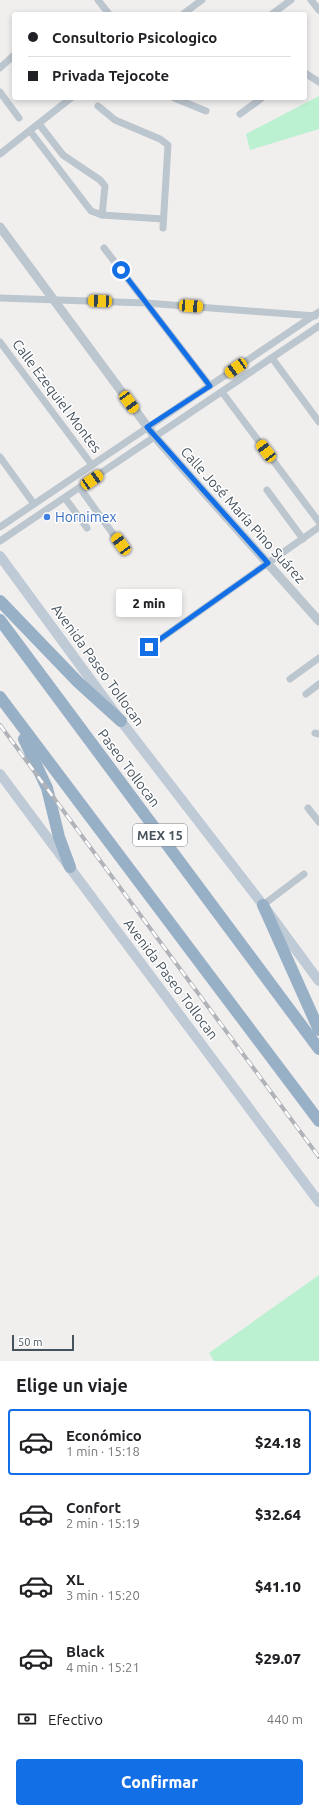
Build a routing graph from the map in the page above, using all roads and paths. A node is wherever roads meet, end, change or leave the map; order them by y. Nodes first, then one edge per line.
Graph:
1 (99, 0) edge
2 (202, 0) edge
3 (291, 0) edge
4 (311, 0) edge
5 (319, 10) edge
6 (108, 12) edge
7 (186, 12) edge
8 (275, 12) edge
9 (12, 57) edge
10 (0, 68) edge
11 (307, 74) edge
12 (319, 82) edge
13 (0, 92) edge
14 (69, 100) edge
15 (179, 100) edge
16 (259, 100) edge
17 (98, 106) dead end
18 (206, 111) dead end
19 (240, 114) dead end
20 (19, 118) dead end
21 (39, 124) junction
22 (30, 131) junction
23 (59, 151) junction
24 (0, 154) edge
25 (51, 158) junction
26 (102, 215) junction
27 (163, 219) junction
28 (0, 228) edge
29 (162, 228) dead end
30 (104, 248) dead end
31 (0, 298) edge
32 (53, 300) junction
33 (146, 303) junction
34 (317, 314) edge
35 (319, 326) edge
36 (0, 342) edge
37 (272, 358) junction
38 (210, 386) junction
39 (222, 392) junction
40 (319, 422) edge
41 (147, 427) junction
42 (155, 437) junction
43 (0, 458) edge
44 (92, 465) junction
45 (80, 488) junction
46 (267, 490) dead end
47 (65, 498) junction
48 (34, 504) junction
49 (319, 522) edge
50 (0, 527) edge
51 (87, 528) dead end
52 (319, 528) edge
53 (303, 539) junction
54 (0, 541) edge
55 (121, 544) dead end
56 (0, 556) edge
57 (268, 563) junction
58 (0, 601) edge
59 (0, 620) edge
60 (319, 621) edge
61 (149, 647) dead end
62 (319, 658) edge
63 (290, 679) dead end
64 (319, 684) edge
65 (306, 694) dead end
66 (0, 697) edge
67 (9, 710) junction
68 (121, 721) junction
69 (0, 774) edge
70 (308, 808) dead end
71 (319, 822) edge
72 (70, 867) junction
73 (304, 874) dead end
74 (263, 905) junction
75 (319, 981) edge
76 (319, 1030) edge
77 (319, 1049) edge
78 (319, 1121) edge
79 (319, 1202) edge

1 - 6 street
2 - 7 street
3 - 8 street
4 - 5 street
9 - 10 street
11 - 12 street
13 - 20 street
14 - 21 street
15 - 18 street
16 - 19 street
17 - 27 street
21 - 22 street
21 - 23 street
22 - 24 street
22 - 25 street
23 - 25 street
23 - 26 street
25 - 26 street
26 - 27 street
27 - 29 street
28 - 32 street, Calle José María Pino Suárez
30 - 33 street
31 - 32 street
32 - 33 street
32 - 41 street, Calle José María Pino Suárez
33 - 34 street
33 - 38 street
34 - 38 street
35 - 37 street
36 - 44 street, Calle Ezequiel Montes
37 - 39 street
37 - 40 street
38 - 41 street
39 - 42 street
39 - 49 street
41 - 42 street, Calle José María Pino Suárez
41 - 44 street
42 - 45 street
42 - 57 street, Calle José María Pino Suárez
43 - 48 street
44 - 48 street
45 - 47 street
45 - 55 street
46 - 53 street
47 - 51 street
47 - 54 street
48 - 50 street
52 - 53 street
53 - 57 street
56 - 68 main road, Avenida Paseo Tollocan
57 - 60 street, Calle José María Pino Suárez
57 - 61 street
58 - 68 highway
59 - 77 highway, Paseo Tollocan / MEX 15
62 - 63 street
64 - 65 street
66 - 67 highway, MEX 15
67 - 72 highway
67 - 78 highway, MEX 15
68 - 74 main road, Avenida Paseo Tollocan
69 - 72 main road, Avenida Paseo Tollocan
70 - 71 street
72 - 79 main road, Avenida Paseo Tollocan
73 - 74 street
74 - 75 main road, Avenida Paseo Tollocan
74 - 76 highway

